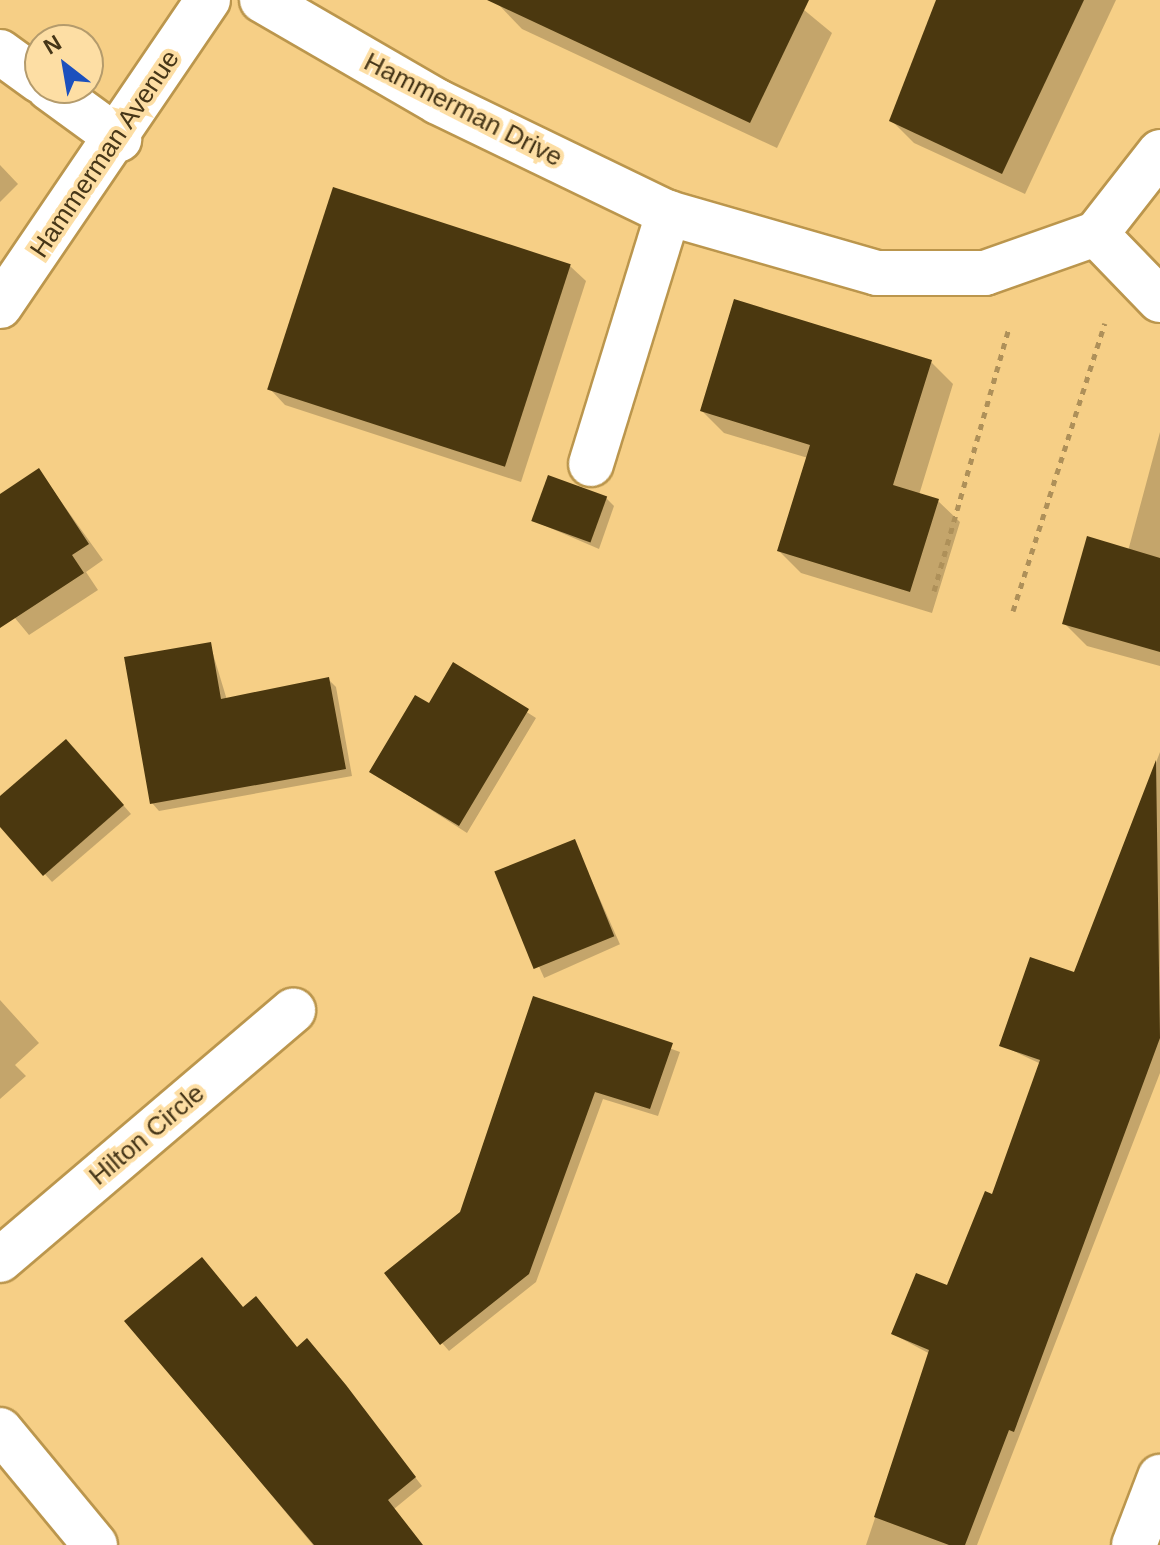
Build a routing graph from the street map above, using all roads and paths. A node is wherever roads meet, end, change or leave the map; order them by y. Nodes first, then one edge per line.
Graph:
1 (208, 0) edge
2 (262, 0) edge
3 (0, 52) edge
4 (24, 69) edge
5 (71, 104) edge
6 (119, 139) junction
7 (1160, 152) edge
8 (668, 213) junction
9 (1110, 250) junction
10 (1028, 258) junction
11 (1160, 300) edge
12 (0, 306) edge
13 (591, 464) dead end
14 (934, 591) dead end
15 (1013, 611) dead end
16 (293, 1011) dead end
17 (0, 1260) edge
18 (0, 1430) edge
19 (1160, 1477) edge
20 (95, 1545) edge
21 (1134, 1545) edge

1 - 6 street, Hammerman Avenue
2 - 8 street, Hammerman Drive
3 - 4 street
5 - 6 street
6 - 12 street, Hammerman Avenue
7 - 9 street
8 - 10 street, Hammerman Drive
8 - 13 street
9 - 10 street, Hammerman Drive
9 - 11 street
9 - 15 path
10 - 14 path
16 - 17 street, Hilton Circle
18 - 20 street
19 - 21 street

